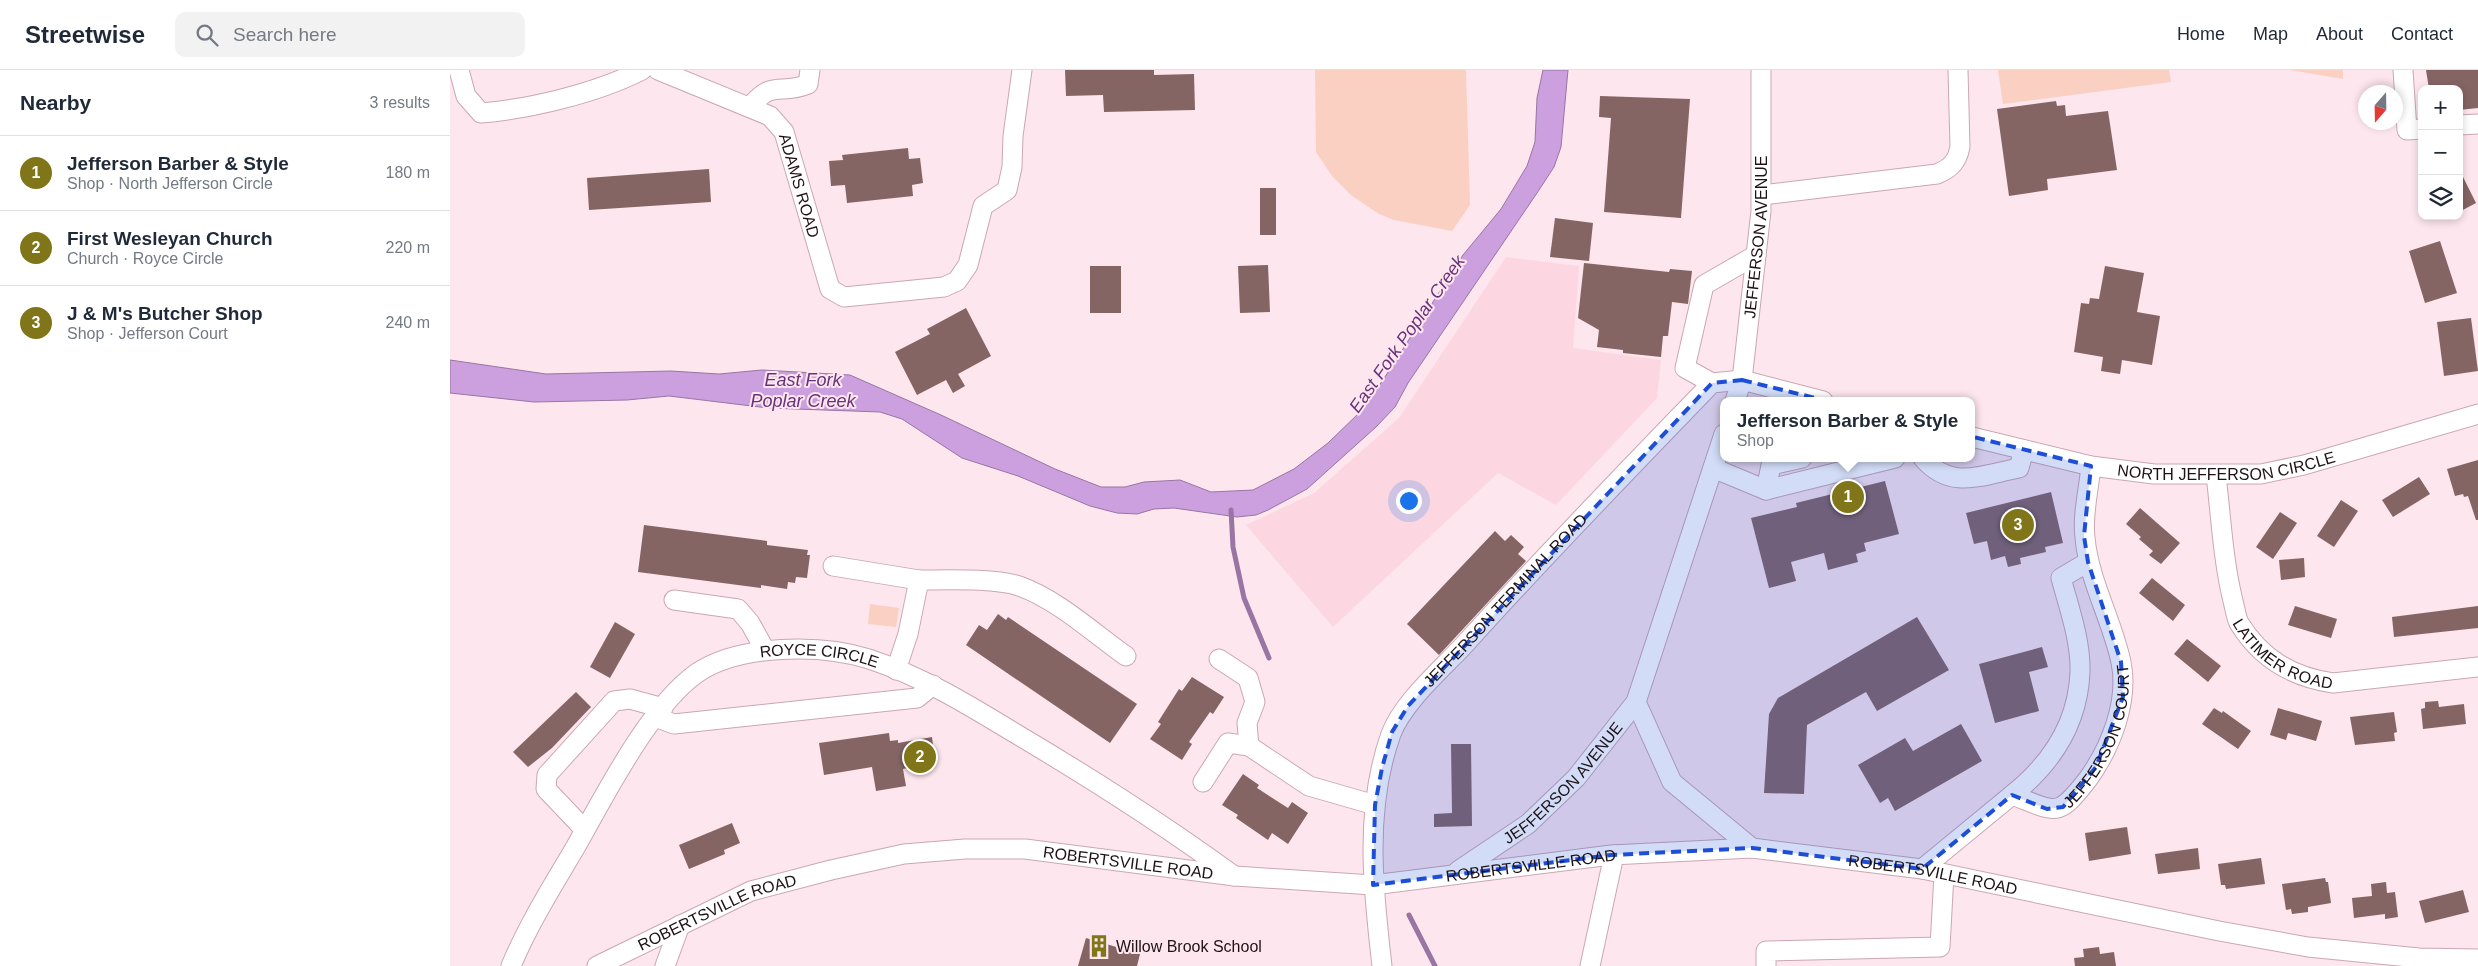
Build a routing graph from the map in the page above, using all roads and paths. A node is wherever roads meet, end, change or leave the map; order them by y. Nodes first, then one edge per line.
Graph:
1 (459, 70) edge
2 (642, 70) edge
3 (658, 70) edge
4 (810, 70) edge
5 (1022, 70) edge
6 (1761, 70) edge
7 (1958, 70) edge
8 (2403, 70) edge
9 (750, 107) junction
10 (2478, 124) edge
11 (2463, 125) edge
12 (2418, 129) edge
13 (1762, 195) junction
14 (1756, 255) junction
15 (1742, 380) junction
16 (1712, 383) junction
17 (1736, 397) edge
18 (1808, 397) edge
19 (2478, 414) edge
20 (1975, 438) edge
21 (1720, 446) edge
22 (2024, 450) junction
23 (1786, 462) edge
24 (1876, 462) edge
25 (1926, 462) edge
26 (2091, 466) junction
27 (1713, 468) junction
28 (2216, 475) junction
29 (1766, 490) junction
30 (2088, 562) junction
31 (833, 566) dead end
32 (919, 580) junction
33 (674, 600) dead end
34 (765, 650) junction
35 (1126, 656) dead end
36 (1219, 660) dead end
37 (2478, 667) edge
38 (896, 670) junction
39 (933, 685) junction
40 (1636, 702) junction
41 (659, 712) junction
42 (1248, 746) junction
43 (1203, 782) dead end
44 (2012, 795) junction
45 (1375, 805) junction
46 (585, 830) junction
47 (1752, 848) junction
48 (1614, 855) junction
49 (1922, 869) junction
50 (1455, 874) junction
51 (1944, 874) junction
52 (1235, 876) junction
53 (1373, 885) junction
54 (680, 925) junction
55 (1857, 957) edge
56 (1766, 958) edge
57 (2478, 959) edge
58 (511, 966) edge
59 (596, 966) edge
60 (665, 966) edge
61 (1382, 966) edge
62 (1590, 966) edge

1 - 2 street
3 - 9 street, ADAMS ROAD
4 - 9 street
5 - 9 street, ADAMS ROAD
6 - 13 street, JEFFERSON AVENUE
7 - 13 street
8 - 12 street
10 - 11 street
13 - 14 street, JEFFERSON AVENUE
14 - 15 street, JEFFERSON AVENUE
14 - 16 street
15 - 16 street
15 - 17 street, JEFFERSON AVENUE
15 - 18 street
16 - 45 street, JEFFERSON TERMINAL ROAD
19 - 28 street, NORTH JEFFERSON CIRCLE
20 - 22 street, NORTH JEFFERSON CIRCLE
21 - 27 street, JEFFERSON AVENUE
22 - 25 street
22 - 26 street, NORTH JEFFERSON CIRCLE
23 - 29 street
24 - 29 street
26 - 28 street, NORTH JEFFERSON CIRCLE
26 - 30 street, JEFFERSON COURT
27 - 29 street
27 - 40 street, JEFFERSON AVENUE
28 - 37 street, LATIMER ROAD
30 - 44 street
30 - 44 street, JEFFERSON COURT
31 - 32 street
32 - 35 street
32 - 38 street
33 - 34 street
34 - 38 street, ROYCE CIRCLE
34 - 41 street, ROYCE CIRCLE
36 - 42 street
38 - 39 street, ROYCE CIRCLE
39 - 41 street
39 - 52 street, ROYCE CIRCLE
40 - 47 street, JEFFERSON AVENUE
40 - 50 street, JEFFERSON AVENUE
41 - 46 street, ROYCE CIRCLE
41 - 46 street
42 - 43 street
42 - 45 street
44 - 49 street
45 - 53 street, JEFFERSON TERMINAL ROAD
46 - 58 street, ROYCE CIRCLE
47 - 48 street, ROBERTSVILLE ROAD
47 - 49 street, ROBERTSVILLE ROAD
48 - 50 street, ROBERTSVILLE ROAD
48 - 62 street
49 - 51 street, ROBERTSVILLE ROAD
50 - 53 street, ROBERTSVILLE ROAD
51 - 55 street
51 - 57 street, ROBERTSVILLE ROAD
52 - 53 street, ROBERTSVILLE ROAD
52 - 54 street, ROBERTSVILLE ROAD
53 - 61 street
54 - 59 street, ROBERTSVILLE ROAD
54 - 60 street
55 - 56 street

